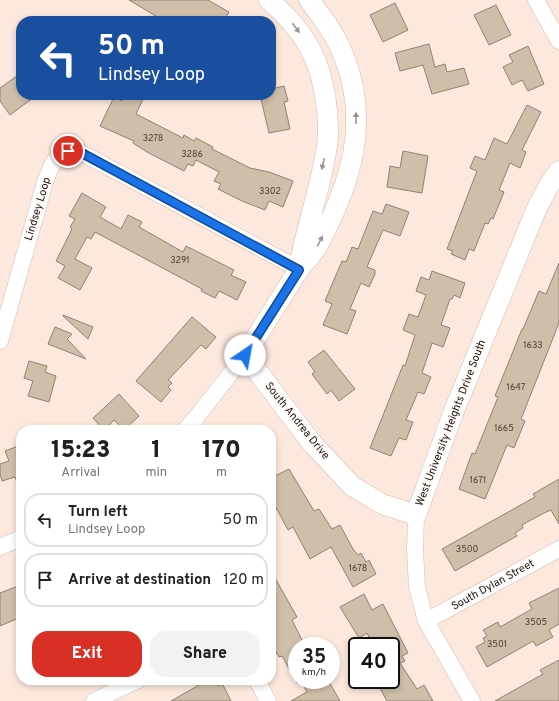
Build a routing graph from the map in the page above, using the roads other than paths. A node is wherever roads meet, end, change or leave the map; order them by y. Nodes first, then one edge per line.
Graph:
1 (269, 0) edge
2 (309, 0) edge
3 (536, 0) edge
4 (559, 41) edge
5 (559, 171) edge
6 (299, 270) junction
7 (0, 341) edge
8 (245, 355) junction
9 (190, 425) edge
10 (416, 515) junction
11 (16, 540) edge
12 (0, 547) edge
13 (559, 549) edge
14 (426, 622) junction
15 (128, 685) edge
16 (260, 685) edge
17 (94, 701) edge
18 (268, 701) edge
19 (472, 701) edge

1 -> 6 street
6 -> 2 street
3 - 4 street
5 - 10 street, West University Heights Drive South
6 - 7 street, Lindsey Loop
6 - 8 street
8 - 9 street
8 - 10 street, South Andrea Drive
10 - 14 street, West University Heights Drive South
11 - 12 street
13 - 14 street, South Dylan Street
14 - 19 street, West University Heights Drive South
15 - 17 street
16 - 18 street

